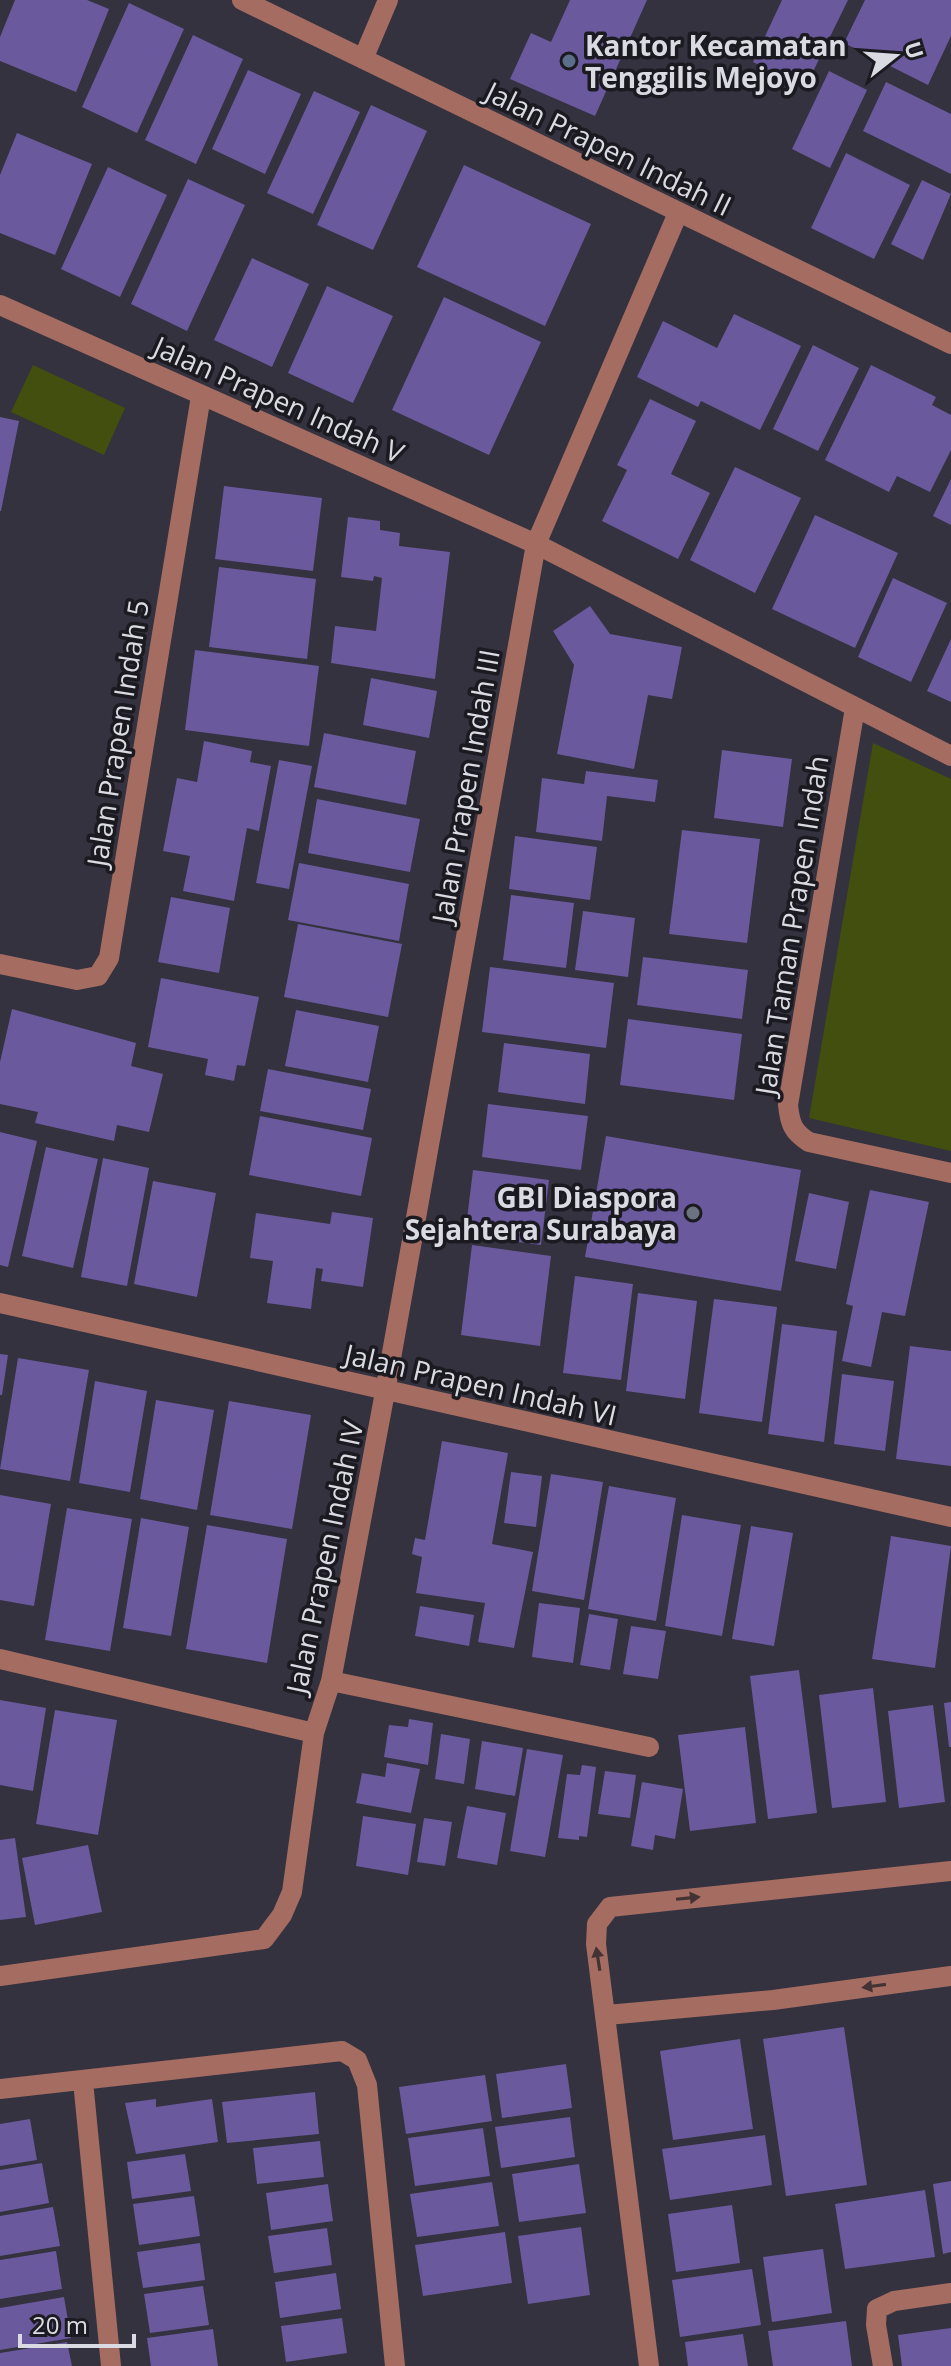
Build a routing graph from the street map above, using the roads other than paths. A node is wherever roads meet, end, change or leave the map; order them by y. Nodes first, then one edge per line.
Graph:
1 (242, 0) edge
2 (388, 0) edge
3 (363, 59) junction
4 (678, 213) junction
5 (0, 305) edge
6 (951, 344) edge
7 (201, 396) junction
8 (536, 544) junction
9 (855, 708) junction
10 (951, 756) edge
11 (0, 964) edge
12 (951, 1173) edge
13 (0, 1303) edge
14 (385, 1392) junction
15 (951, 1517) edge
16 (0, 1659) edge
17 (331, 1681) junction
18 (314, 1733) junction
19 (649, 1747) dead end
20 (951, 1871) edge
21 (0, 1976) edge
22 (951, 1976) edge
23 (607, 2015) junction
24 (83, 2081) junction
25 (0, 2089) edge
26 (951, 2293) edge
27 (111, 2366) edge
28 (395, 2366) edge
29 (649, 2366) edge
30 (883, 2366) edge

1 - 3 street, Jalan Prapen Indah II
2 - 3 street
3 - 4 street, Jalan Prapen Indah II
4 - 6 street, Jalan Prapen Indah II
4 - 8 street, Jalan Prapen Indah III
5 - 7 street, Jalan Prapen Indah V
7 - 8 street, Jalan Prapen Indah V
7 - 11 street, Jalan Prapen Indah 5
8 - 9 street
8 - 14 street, Jalan Prapen Indah III
9 - 10 street
9 - 12 street, Jalan Taman Prapen Indah
13 - 14 street, Jalan Prapen Indah VI
14 - 15 street, Jalan Prapen Indah VI
14 - 17 street, Jalan Prapen Indah IV
16 - 18 street, Jalan Prapen Indah IV
17 - 18 street, Jalan Prapen Indah IV
17 - 19 street
18 - 21 street, Jalan Prapen Indah IV
23 -> 20 street
22 -> 23 street
23 - 29 street
24 - 25 street
24 - 27 street
24 - 28 street
26 - 30 street

